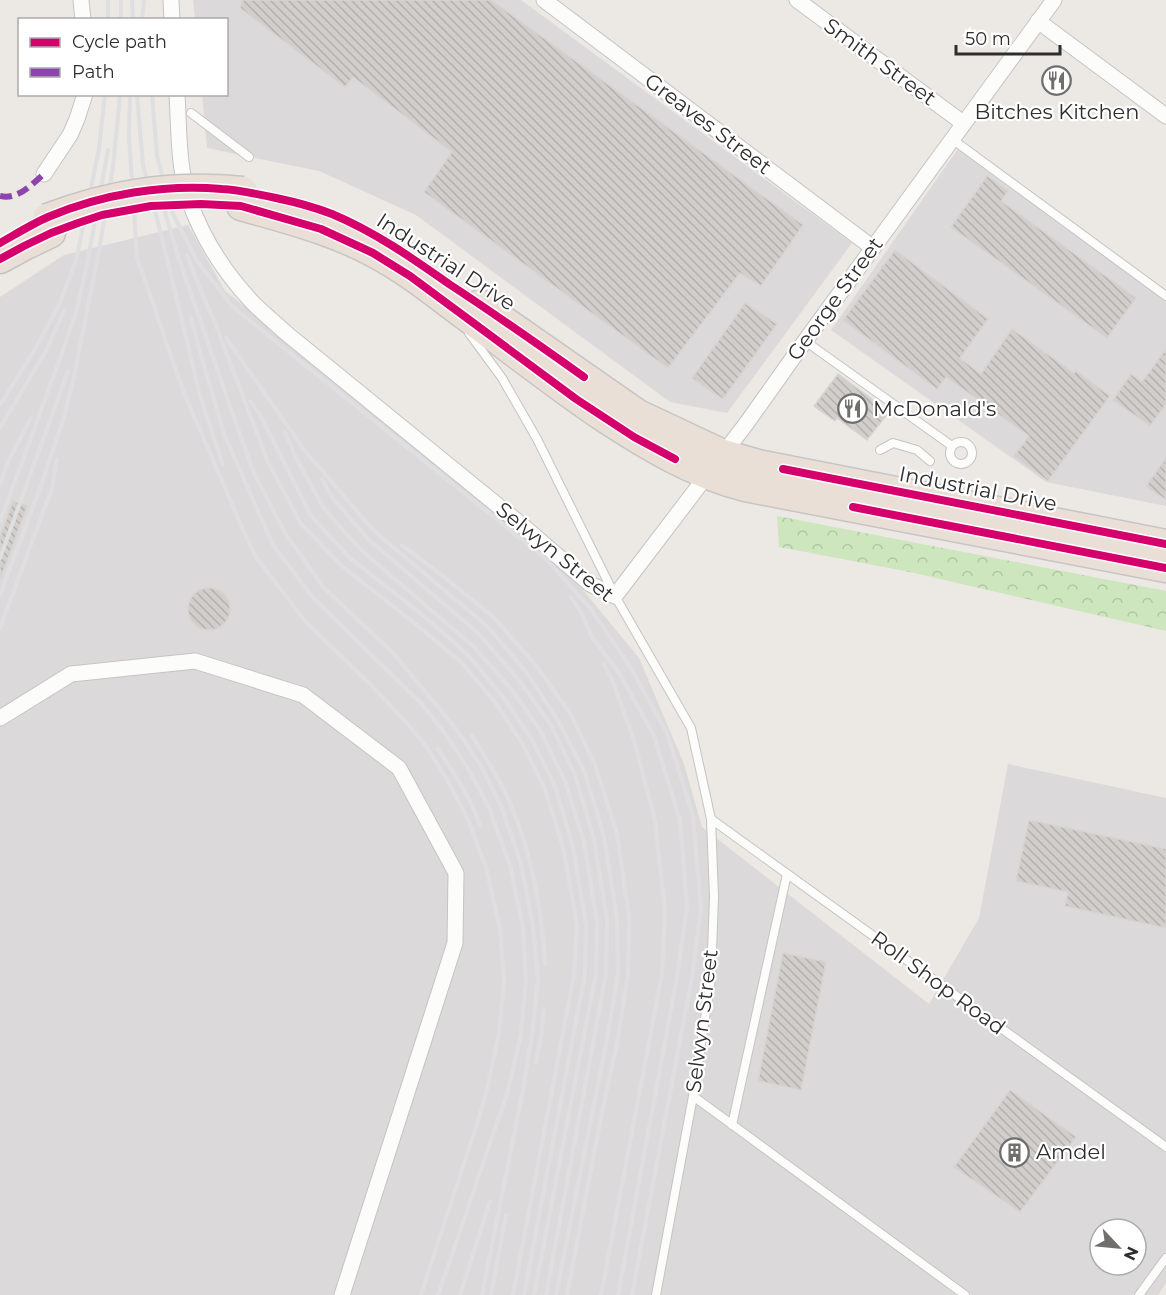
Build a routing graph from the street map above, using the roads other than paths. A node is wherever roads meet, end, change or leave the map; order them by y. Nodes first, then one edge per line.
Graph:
1 (81, 0) edge
2 (171, 0) edge
3 (796, 0) edge
4 (1054, 0) edge
5 (547, 1) edge
6 (82, 18) edge
7 (172, 18) edge
8 (1038, 21) junction
9 (84, 96) edge
10 (177, 96) edge
11 (191, 113) dead end
12 (1166, 116) edge
13 (963, 123) junction
14 (952, 139) junction
15 (249, 157) dead end
16 (44, 174) dead end
17 (242, 199) junction
18 (49, 225) junction
19 (0, 243) edge
20 (873, 248) junction
21 (0, 259) edge
22 (1166, 296) edge
23 (447, 302) junction
24 (805, 341) junction
25 (952, 447) dead end
26 (880, 450) dead end
27 (930, 461) dead end
28 (715, 464) junction
29 (1166, 544) edge
30 (1166, 568) edge
31 (615, 596) junction
32 (0, 718) edge
33 (711, 819) junction
34 (787, 874) junction
35 (693, 1096) junction
36 (732, 1125) junction
37 (1166, 1147) edge
38 (1166, 1258) edge
39 (342, 1295) edge
40 (656, 1295) edge
41 (965, 1295) edge
42 (1139, 1295) edge

1 - 6 street
2 - 7 street
3 - 13 street, Smith Street
4 - 8 street, George Street
5 - 20 street, Greaves Street
8 - 12 street
8 - 13 street, George Street
9 - 16 street
10 - 31 street, Selwyn Street
11 - 15 lane
13 - 14 street, George Street
14 - 20 street, George Street
14 - 22 lane
17 - 18 highway, Industrial Drive, bridge
17 - 23 highway, Industrial Drive
17 - 28 highway, Industrial Drive
18 - 19 highway, Industrial Drive
18 - 21 highway, Industrial Drive
20 - 24 street, George Street
23 - 28 highway, Industrial Drive
23 - 31 lane
24 - 25 lane
24 - 28 street, George Street
26 - 27 lane
28 - 29 highway, Industrial Drive
28 - 30 highway, Industrial Drive
28 - 31 street, George Street
31 - 33 lane, Selwyn Street
32 - 39 street
33 - 34 lane, Roll Shop Road
33 - 35 lane, Selwyn Street
34 - 36 lane
34 - 37 lane, Roll Shop Road
35 - 36 lane
35 - 40 lane, Selwyn Street
36 - 41 lane
38 - 42 lane

